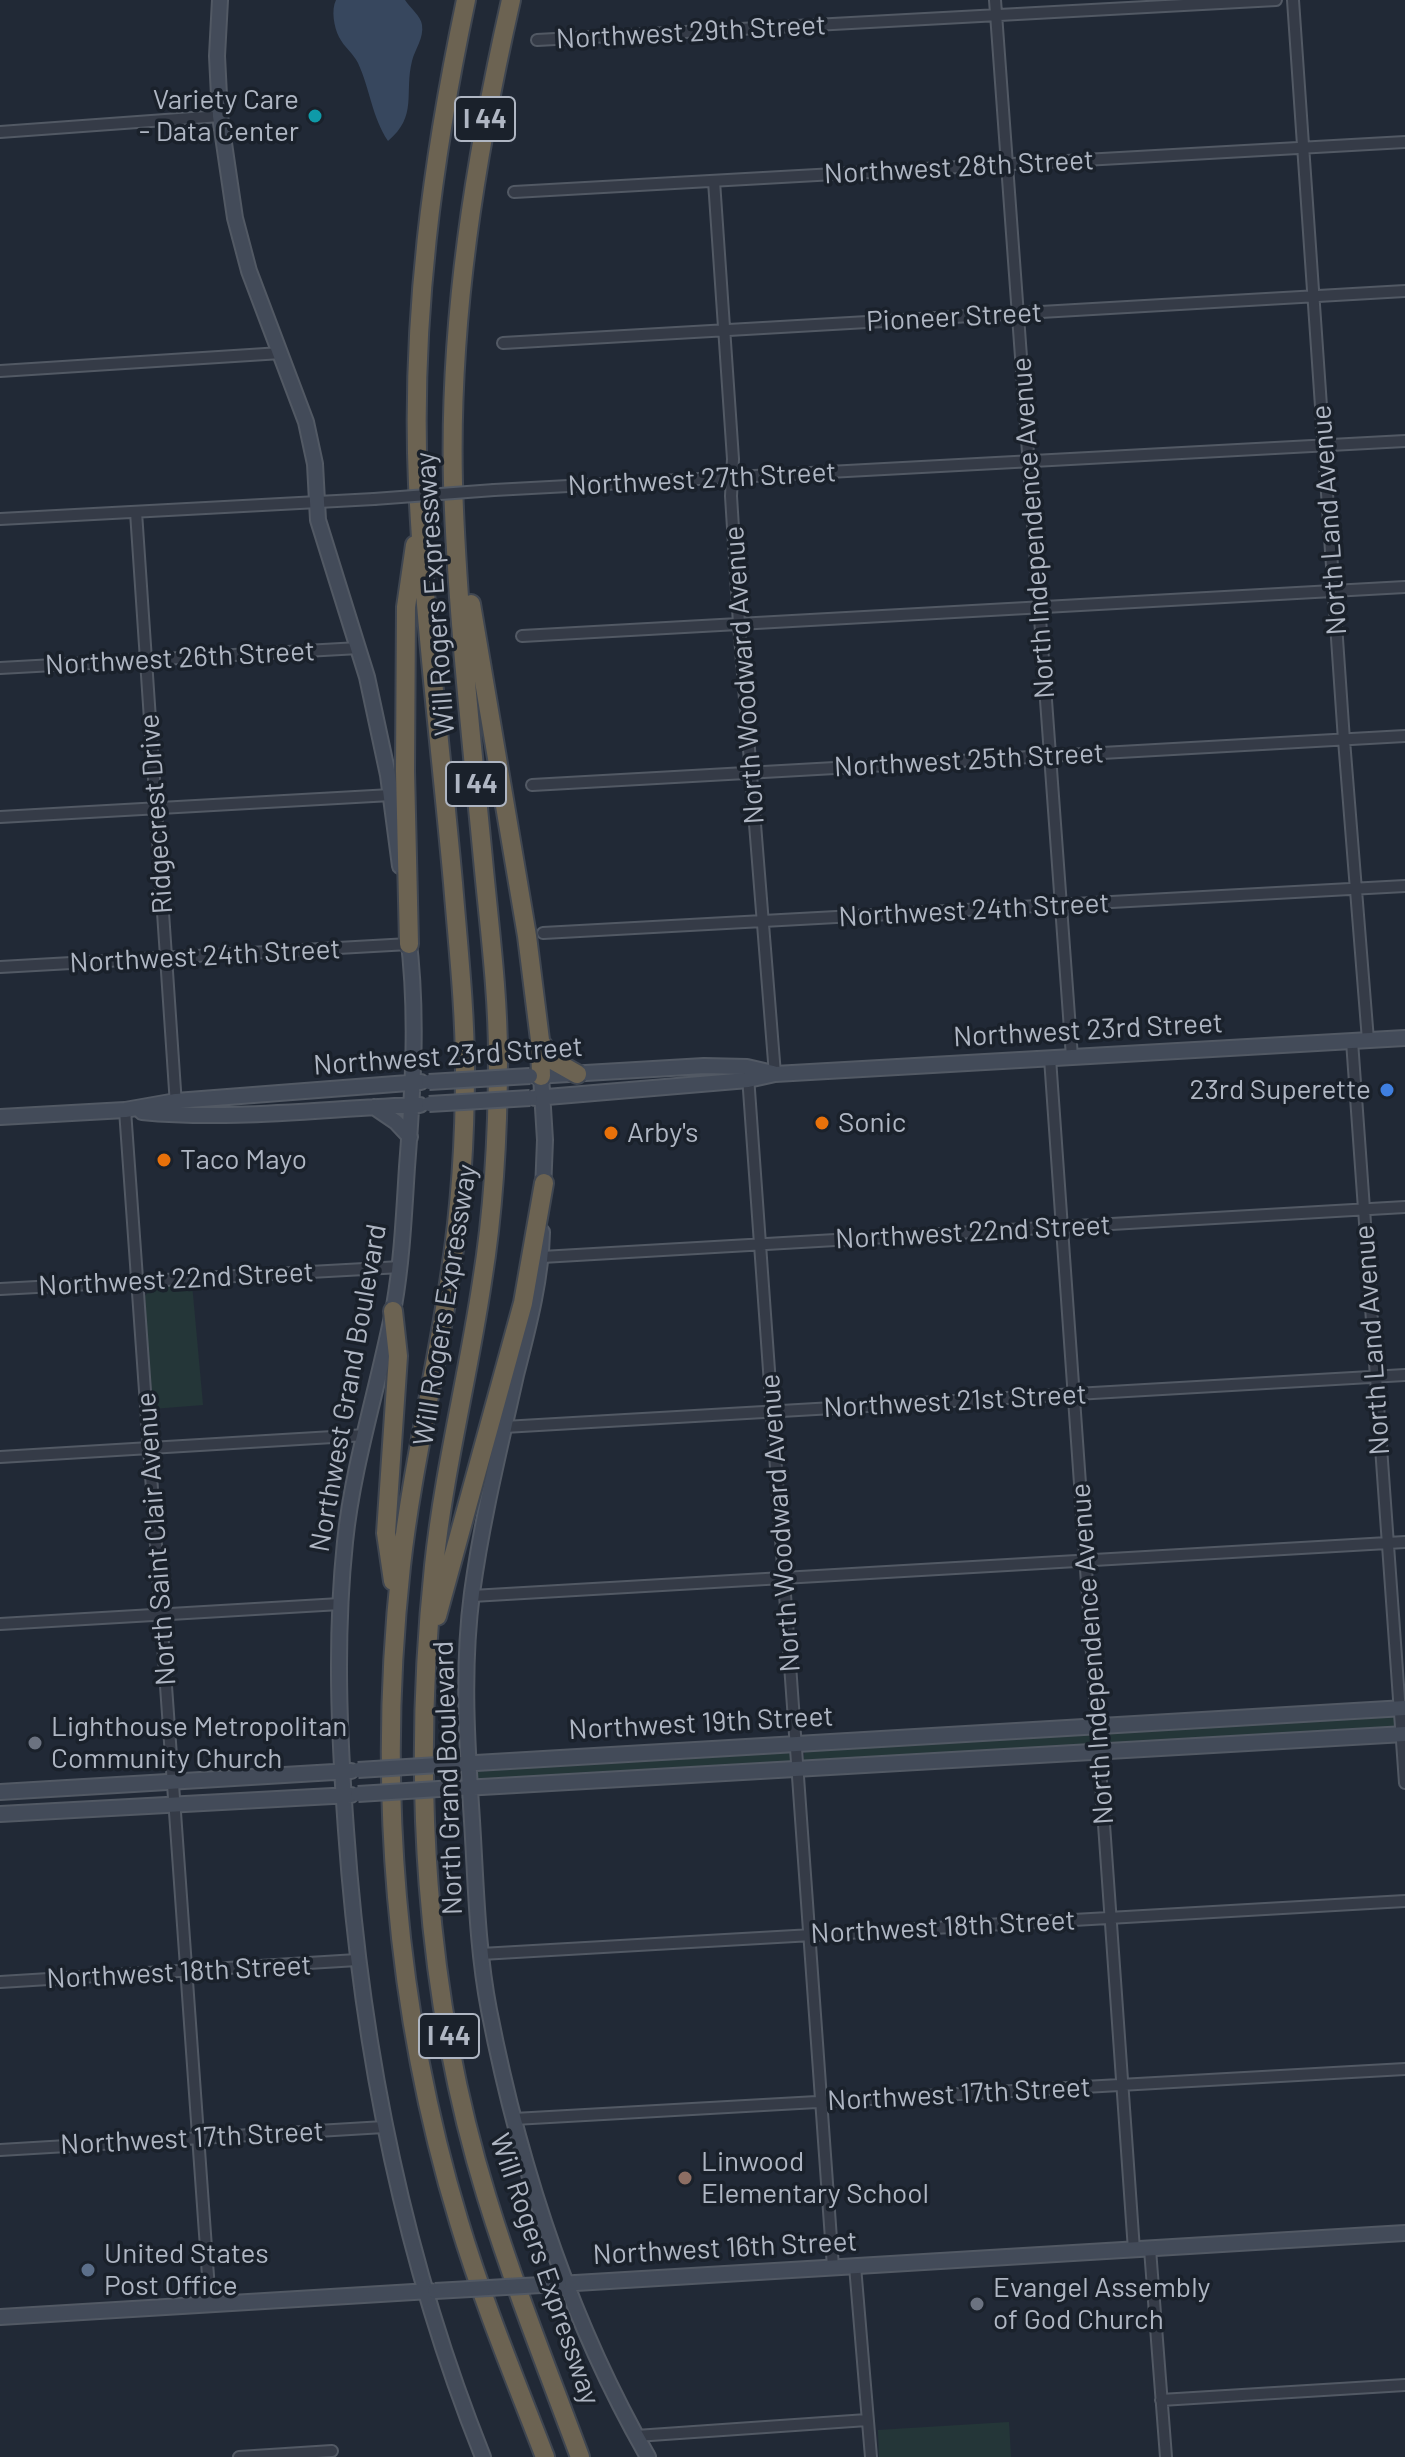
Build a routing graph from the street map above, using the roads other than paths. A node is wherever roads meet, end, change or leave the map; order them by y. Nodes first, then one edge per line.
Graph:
1 (220, 0) edge
2 (466, 0) edge
3 (511, 0) edge
4 (995, 0) edge
5 (1276, 0) edge
6 (1293, 0) edge
7 (996, 15) junction
8 (537, 40) dead end
9 (220, 116) junction
10 (0, 132) edge
11 (1405, 142) edge
12 (1303, 147) junction
13 (1007, 165) junction
14 (714, 181) junction
15 (514, 192) dead end
16 (1405, 291) edge
17 (1313, 297) junction
18 (1017, 313) junction
19 (724, 330) junction
20 (503, 343) dead end
21 (281, 353) junction
22 (0, 371) edge
23 (1405, 441) edge
24 (1323, 446) junction
25 (1027, 461) junction
26 (732, 478) junction
27 (316, 503) junction
28 (454, 504) junction
29 (136, 512) junction
30 (420, 514) junction
31 (0, 519) edge
32 (1405, 587) edge
33 (1335, 591) junction
34 (1038, 608) junction
35 (739, 624) junction
36 (522, 636) dead end
37 (359, 648) junction
38 (145, 660) junction
39 (0, 668) edge
40 (1405, 736) edge
41 (1344, 740) junction
42 (1049, 756) junction
43 (751, 773) junction
44 (532, 785) dead end
45 (391, 795) junction
46 (155, 809) junction
47 (0, 817) edge
48 (1405, 886) edge
49 (1356, 888) junction
50 (1061, 905) junction
51 (764, 922) junction
52 (543, 933) dead end
53 (409, 944) junction
54 (166, 958) junction
55 (0, 967) edge
56 (1405, 1038) edge
57 (540, 1040) junction
58 (1368, 1040) junction
59 (1352, 1041) junction
60 (1072, 1057) junction
61 (1050, 1058) junction
62 (577, 1074) junction
63 (748, 1074) junction
64 (775, 1074) junction
65 (536, 1076) junction
66 (422, 1082) junction
67 (536, 1098) junction
68 (421, 1105) junction
69 (374, 1107) junction
70 (176, 1108) junction
71 (125, 1110) junction
72 (0, 1117) edge
73 (410, 1137) junction
74 (544, 1183) junction
75 (1405, 1207) edge
76 (1363, 1209) junction
77 (1062, 1227) junction
78 (759, 1244) junction
79 (542, 1257) junction
80 (401, 1267) junction
81 (138, 1281) junction
82 (0, 1289) edge
83 (393, 1311) junction
84 (1405, 1375) edge
85 (1375, 1377) junction
86 (1073, 1394) junction
87 (772, 1411) junction
88 (504, 1427) junction
89 (366, 1435) junction
90 (149, 1448) junction
91 (0, 1457) edge
92 (1405, 1542) edge
93 (1387, 1543) junction
94 (1086, 1560) junction
95 (783, 1579) junction
96 (472, 1596) junction
97 (340, 1604) junction
98 (397, 1612) junction
99 (161, 1614) junction
100 (0, 1624) edge
101 (426, 1653) junction
102 (1402, 1708) edge
103 (1097, 1726) junction
104 (1403, 1734) edge
105 (796, 1743) junction
106 (1100, 1752) junction
107 (462, 1764) junction
108 (342, 1771) junction
109 (797, 1771) junction
110 (173, 1782) junction
111 (1405, 1783) edge
112 (463, 1788) junction
113 (0, 1792) edge
114 (350, 1795) junction
115 (175, 1803) junction
116 (0, 1814) edge
117 (1405, 1901) edge
118 (1111, 1917) junction
119 (809, 1935) junction
120 (481, 1954) junction
121 (357, 1960) junction
122 (187, 1971) junction
123 (0, 1982) edge
124 (1405, 2069) edge
125 (1123, 2084) junction
126 (821, 2102) junction
127 (514, 2119) junction
128 (384, 2127) junction
129 (198, 2138) junction
130 (0, 2150) edge
131 (1405, 2233) edge
132 (1150, 2249) junction
133 (1134, 2250) junction
134 (855, 2266) junction
135 (833, 2267) junction
136 (563, 2283) junction
137 (430, 2291) junction
138 (210, 2304) junction
139 (0, 2317) edge
140 (1405, 2385) edge
141 (1161, 2400) junction
142 (867, 2420) junction
143 (636, 2436) junction
144 (332, 2451) dead end
145 (276, 2456) edge
146 (239, 2457) edge
147 (483, 2457) edge
148 (545, 2457) edge
149 (580, 2457) edge
150 (648, 2457) edge
151 (871, 2457) edge
152 (1166, 2457) edge

1 - 9 street, Northwest Grand Boulevard
2 - 30 highway, Will Rogers Expressway / I 44
3 - 28 highway, Will Rogers Expressway / I 44
4 - 7 street, North Independence Avenue
5 - 7 street, Northwest 29th Street
6 - 12 street, North Land Avenue
7 - 8 street, Northwest 29th Street
7 - 13 street, North Independence Avenue
9 - 10 street
9 - 21 street, Northwest Grand Boulevard
11 - 12 street, Northwest 28th Street
12 - 13 street, Northwest 28th Street
12 - 17 street, North Land Avenue
13 - 14 street, Northwest 28th Street
13 - 18 street, North Independence Avenue
14 - 15 street, Northwest 28th Street
14 - 19 street, North Woodward Avenue
16 - 17 street, Pioneer Street
17 - 18 street, Pioneer Street
17 - 24 street, North Land Avenue
18 - 19 street, Pioneer Street
18 - 25 street, North Independence Avenue
19 - 20 street, Pioneer Street
19 - 26 street, North Woodward Avenue
21 - 22 street
21 - 27 street, Northwest Grand Boulevard
23 - 24 street, Northwest 27th Street
24 - 25 street, Northwest 27th Street
24 - 33 street, North Land Avenue
25 - 26 street, Northwest 27th Street
25 - 34 street, North Independence Avenue
26 - 27 street, Northwest 27th Street, bridge
26 - 35 street, North Woodward Avenue
27 - 29 street, Northwest 27th Street
27 - 37 street, Northwest Grand Boulevard
28 - 57 highway
28 - 101 highway, Will Rogers Expressway / I 44
29 - 31 street, Northwest 27th Street
29 - 38 street, Ridgecrest Drive
30 - 53 highway
30 - 98 highway, Will Rogers Expressway / I 44
32 - 33 street
33 - 34 street
33 - 41 street, North Land Avenue
34 - 35 street
34 - 42 street, North Independence Avenue
35 - 36 street
35 - 43 street, North Woodward Avenue
37 - 38 street, Northwest 26th Street
37 - 45 street, Northwest Grand Boulevard
38 - 39 street, Northwest 26th Street
38 - 46 street, Ridgecrest Drive
40 - 41 street, Northwest 25th Street
41 - 42 street, Northwest 25th Street
41 - 49 street, North Land Avenue
42 - 43 street, Northwest 25th Street
42 - 50 street, North Independence Avenue
43 - 44 street, Northwest 25th Street
43 - 51 street, North Woodward Avenue
45 - 46 street
45 - 53 street, Northwest Grand Boulevard
46 - 47 street
46 - 54 street, Ridgecrest Drive
48 - 49 street, Northwest 24th Street
49 - 50 street, Northwest 24th Street
49 - 58 street, North Land Avenue
50 - 51 street, Northwest 24th Street
50 - 60 street, North Independence Avenue
51 - 52 street, Northwest 24th Street
51 - 64 street, North Woodward Avenue
53 - 54 street, Northwest 24th Street
53 - 66 street, Northwest Grand Boulevard
54 - 55 street, Northwest 24th Street
54 - 70 street, Ridgecrest Drive
56 - 58 street, Northwest 23rd Street
57 - 62 highway
57 - 65 highway
58 - 59 street, Northwest 23rd Street
59 - 60 street, Northwest 23rd Street
59 - 76 street, North Land Avenue
60 - 61 street, Northwest 23rd Street
61 - 64 street, Northwest 23rd Street
61 - 77 street, North Independence Avenue
62 - 63 street, Northwest 23rd Street
62 - 65 street, Northwest 23rd Street
63 - 64 street, Northwest 23rd Street
63 - 67 street, Northwest 23rd Street
63 - 78 street, North Woodward Avenue
65 - 66 street, Northwest 23rd Street, bridge
65 - 67 street, North Grand Boulevard
66 - 68 street, Northwest Grand Boulevard
66 - 70 street, Northwest 23rd Street
67 - 68 street, Northwest 23rd Street, bridge
67 - 74 street, North Grand Boulevard
68 - 69 street, Northwest 23rd Street
68 - 73 street, Northwest Grand Boulevard
69 - 70 street, Northwest 23rd Street
69 - 73 street
70 - 71 street, Northwest 23rd Street
71 - 72 street, Northwest 23rd Street
71 - 81 street, North Saint Clair Avenue
73 - 80 street, Northwest Grand Boulevard
74 - 79 street, North Grand Boulevard
74 - 101 highway
75 - 76 street, Northwest 22nd Street
76 - 77 street, Northwest 22nd Street
76 - 85 street, North Land Avenue
77 - 78 street, Northwest 22nd Street
77 - 86 street, North Independence Avenue
78 - 79 street, Northwest 22nd Street
78 - 87 street, North Woodward Avenue
79 - 88 street, North Grand Boulevard
80 - 81 street, Northwest 22nd Street
80 - 83 street, Northwest Grand Boulevard
81 - 82 street, Northwest 22nd Street
81 - 90 street, North Saint Clair Avenue
83 - 89 street, Northwest Grand Boulevard
83 - 98 highway
84 - 85 street, Northwest 21st Street
85 - 86 street, Northwest 21st Street
85 - 93 street, North Land Avenue
86 - 87 street, Northwest 21st Street
86 - 94 street, North Independence Avenue
87 - 88 street, Northwest 21st Street
87 - 95 street, North Woodward Avenue
88 - 96 street, North Grand Boulevard
89 - 90 street
89 - 97 street, Northwest Grand Boulevard
90 - 91 street
90 - 99 street, North Saint Clair Avenue
92 - 93 street
93 - 94 street
93 - 102 street, North Land Avenue
94 - 95 street
94 - 103 street, North Independence Avenue
95 - 96 street
95 - 105 street, North Woodward Avenue
96 - 107 street, North Grand Boulevard
97 - 99 street
97 - 108 street, Northwest Grand Boulevard
98 - 148 highway, Will Rogers Expressway / I 44
99 - 100 street
99 - 110 street, North Saint Clair Avenue
101 - 149 highway, Will Rogers Expressway / I 44
102 - 103 street, Northwest 19th Street
102 - 104 street, North Land Avenue
103 - 105 street, Northwest 19th Street
103 - 106 street, North Independence Avenue
104 - 106 street, Northwest 19th Street
104 - 111 street, North Land Avenue
105 - 107 street, Northwest 19th Street
105 - 109 street, North Woodward Avenue
106 - 109 street, Northwest 19th Street
106 - 118 street, North Independence Avenue
107 - 108 street, Northwest 19th Street, bridge
107 - 112 street, North Grand Boulevard
108 - 110 street, Northwest 19th Street
108 - 114 street, Northwest Grand Boulevard
109 - 112 street, Northwest 19th Street
109 - 119 street, North Woodward Avenue
110 - 113 street, Northwest 19th Street
110 - 115 street, North Saint Clair Avenue
112 - 114 street, Northwest 19th Street, bridge
112 - 120 street, North Grand Boulevard
114 - 115 street, Northwest 19th Street
114 - 121 street, Northwest Grand Boulevard
115 - 116 street, Northwest 19th Street
115 - 122 street, North Saint Clair Avenue
117 - 118 street, Northwest 18th Street
118 - 119 street, Northwest 18th Street
118 - 125 street, North Independence Avenue
119 - 120 street, Northwest 18th Street
119 - 126 street, North Woodward Avenue
120 - 127 street, North Grand Boulevard
121 - 122 street, Northwest 18th Street
121 - 128 street, Northwest Grand Boulevard
122 - 123 street, Northwest 18th Street
122 - 129 street, North Saint Clair Avenue
124 - 125 street, Northwest 17th Street
125 - 126 street, Northwest 17th Street
125 - 133 street, North Independence Avenue
126 - 127 street, Northwest 17th Street
126 - 135 street, North Woodward Avenue
127 - 136 street, North Grand Boulevard
128 - 129 street, Northwest 17th Street
128 - 137 street, Northwest Grand Boulevard
129 - 130 street, Northwest 17th Street
129 - 138 street, North Saint Clair Avenue
131 - 132 street, Northwest 16th Street
132 - 133 street, Northwest 16th Street
132 - 141 street
133 - 134 street, Northwest 16th Street
134 - 135 street, Northwest 16th Street
134 - 142 street
135 - 136 street, Northwest 16th Street
136 - 137 street, Northwest 16th Street, bridge
136 - 143 street, North Grand Boulevard
137 - 138 street, Northwest 16th Street
137 - 147 street, Northwest Grand Boulevard
138 - 139 street, Northwest 16th Street
140 - 141 street
141 - 152 street
142 - 143 street
142 - 151 street
143 - 150 street, North Grand Boulevard
144 - 145 street
145 - 146 street

